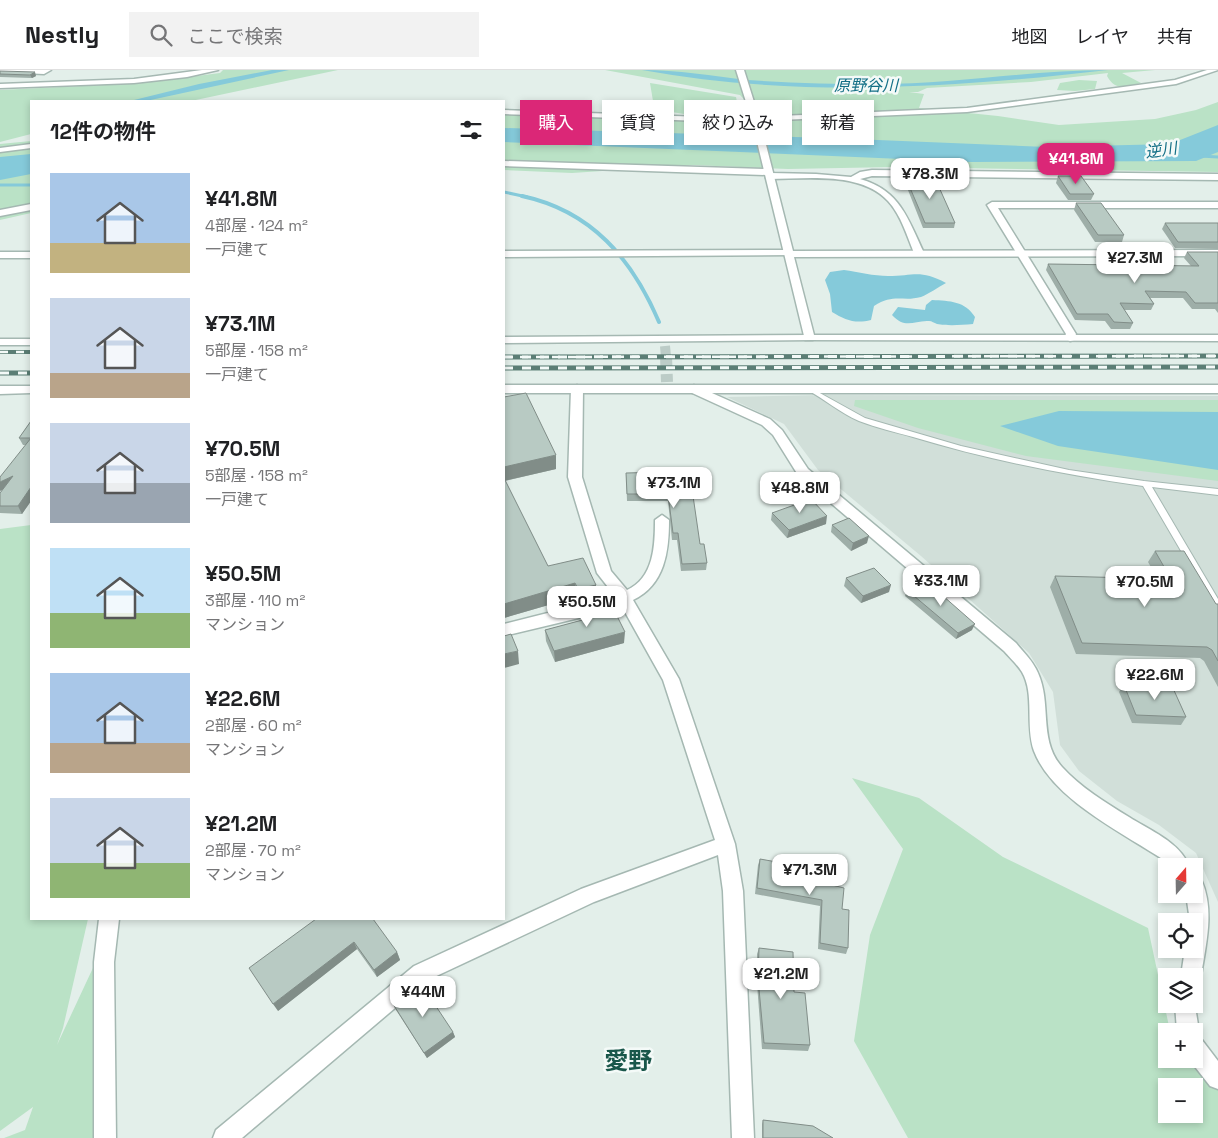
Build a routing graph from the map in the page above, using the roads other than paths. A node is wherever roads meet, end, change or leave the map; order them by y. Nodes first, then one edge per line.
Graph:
1 (0, 70) edge
2 (47, 70) edge
3 (158, 70) edge
4 (214, 70) edge
5 (740, 70) edge
6 (1214, 70) edge
7 (109, 74) dead end
8 (1218, 77) edge
9 (1176, 82) junction
10 (0, 86) edge
11 (750, 100) edge
12 (505, 112) edge
13 (792, 117) edge
14 (684, 118) edge
15 (762, 145) edge
16 (30, 146) edge
17 (0, 150) edge
18 (505, 163) edge
19 (768, 173) junction
20 (1218, 177) edge
21 (852, 180) junction
22 (1218, 205) edge
23 (30, 207) edge
24 (0, 213) edge
25 (919, 253) junction
26 (1218, 253) edge
27 (505, 254) edge
28 (789, 254) junction
29 (1023, 254) junction
30 (0, 255) edge
31 (30, 255) edge
32 (809, 338) junction
33 (1070, 338) junction
34 (1218, 338) edge
35 (505, 340) edge
36 (0, 342) edge
37 (30, 342) edge
38 (505, 389) edge
39 (577, 389) junction
40 (694, 389) junction
41 (809, 389) junction
42 (1218, 389) edge
43 (0, 390) edge
44 (30, 390) edge
45 (1146, 484) junction
46 (1218, 492) edge
47 (662, 520) dead end
48 (625, 598) junction
49 (1218, 607) edge
50 (505, 630) edge
51 (726, 844) junction
52 (1174, 858) edge
53 (1197, 903) edge
54 (109, 920) edge
55 (1192, 968) edge
56 (1203, 1059) edge
57 (1218, 1078) edge
58 (105, 1138) edge
59 (224, 1138) edge
60 (743, 1138) edge

1 - 2 street
3 - 7 street
4 - 10 street
5 - 11 street
6 - 9 street
8 - 9 street
9 - 13 street
12 - 14 street
15 - 19 street
16 - 17 street
18 - 19 street
19 - 21 street
19 - 28 street
20 - 21 street
21 - 25 street
22 - 29 street
23 - 24 street
25 - 28 street
25 - 29 street
26 - 29 street
27 - 28 street
28 - 32 street
29 - 33 street
30 - 31 street
32 - 33 street
32 - 35 street
33 - 34 street
36 - 37 street
38 - 39 street
39 - 40 street
39 - 48 street
40 - 41 street
40 - 52 street
41 - 42 street
41 - 45 lane
43 - 44 street
45 - 46 lane
45 - 49 lane
47 - 48 street
48 - 50 street
48 - 51 street
51 - 59 street
51 - 60 street
53 - 55 street
54 - 58 street
56 - 57 street

